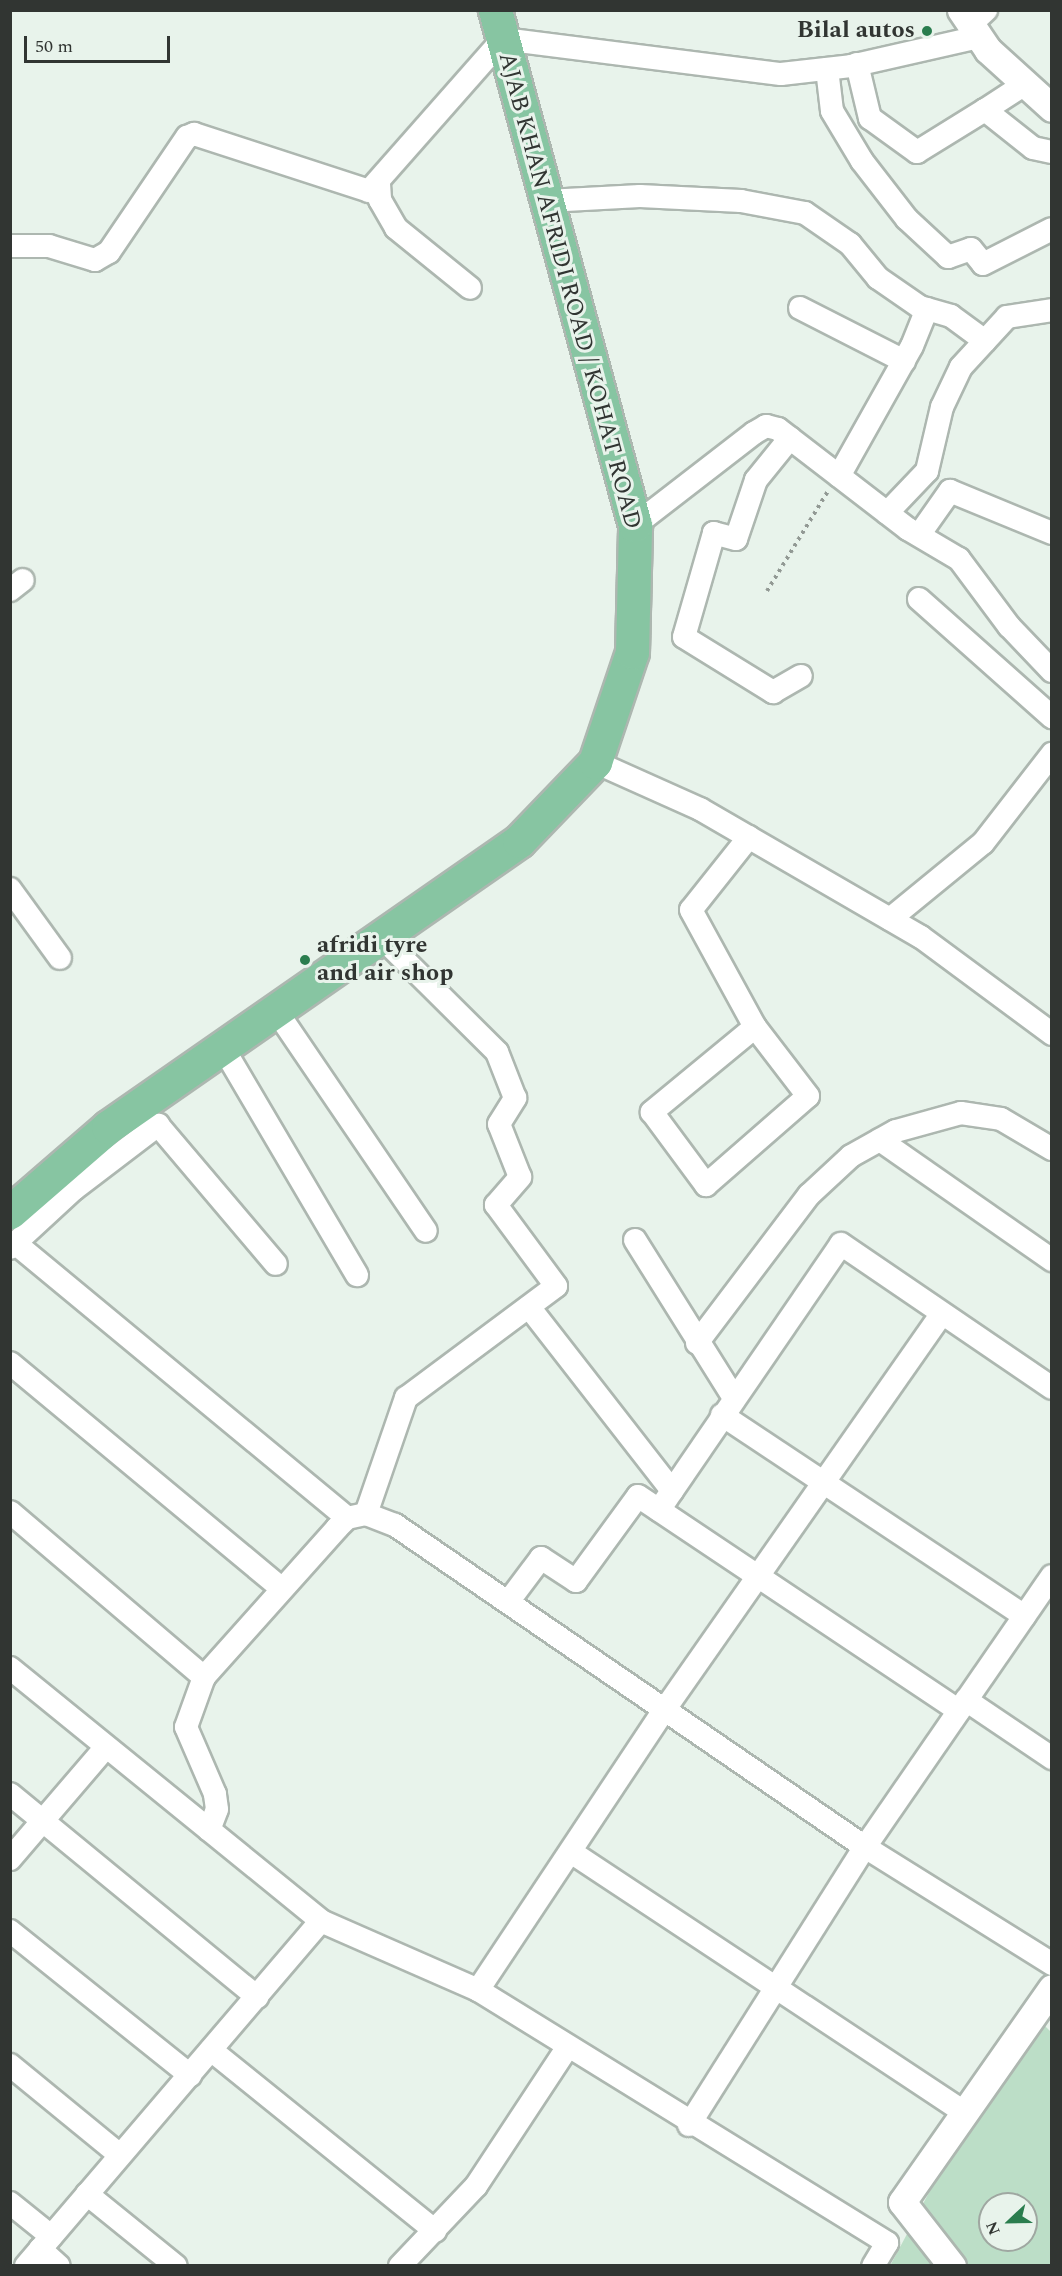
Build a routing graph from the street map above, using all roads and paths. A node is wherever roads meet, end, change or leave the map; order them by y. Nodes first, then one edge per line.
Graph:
1 (974, 21) edge
2 (499, 25) edge
3 (857, 64) junction
4 (827, 69) junction
5 (1042, 94) edge
6 (985, 110) junction
7 (1052, 152) edge
8 (379, 184) junction
9 (547, 201) junction
10 (1052, 229) edge
11 (10, 246) edge
12 (470, 288) dead end
13 (800, 308) dead end
14 (927, 309) junction
15 (1052, 310) edge
16 (985, 341) junction
17 (904, 361) junction
18 (790, 438) junction
19 (839, 476) junction
20 (887, 513) junction
21 (635, 525) junction
22 (1052, 533) edge
23 (919, 535) junction
24 (767, 591) dead end
25 (919, 599) dead end
26 (1052, 671) edge
27 (801, 676) dead end
28 (1052, 717) edge
29 (1052, 754) edge
30 (596, 762) junction
31 (749, 837) junction
32 (10, 889) edge
33 (890, 919) junction
34 (380, 936) junction
35 (60, 957) dead end
36 (275, 1009) junction
37 (755, 1027) junction
38 (1052, 1034) edge
39 (222, 1046) junction
40 (880, 1140) junction
41 (1052, 1149) edge
42 (10, 1212) edge
43 (426, 1231) dead end
44 (635, 1240) dead end
45 (13, 1246) edge
46 (1052, 1260) edge
47 (276, 1264) dead end
48 (357, 1275) dead end
49 (529, 1307) junction
50 (942, 1314) junction
51 (697, 1343) junction
52 (10, 1363) edge
53 (1052, 1388) edge
54 (728, 1406) junction
55 (823, 1484) junction
56 (672, 1491) junction
57 (659, 1510) junction
58 (10, 1512) edge
59 (356, 1516) junction
60 (758, 1576) junction
61 (1052, 1576) edge
62 (281, 1588) junction
63 (508, 1602) junction
64 (1024, 1616) junction
65 (10, 1668) edge
66 (204, 1677) junction
67 (963, 1705) junction
68 (665, 1709) junction
69 (105, 1748) junction
70 (1052, 1758) edge
71 (10, 1794) edge
72 (43, 1821) junction
73 (209, 1830) junction
74 (865, 1848) junction
75 (572, 1852) junction
76 (10, 1859) edge
77 (321, 1921) junction
78 (10, 1931) edge
79 (1052, 1964) edge
80 (1052, 1988) edge
81 (478, 1990) junction
82 (774, 1990) junction
83 (256, 1997) junction
84 (567, 2048) junction
85 (211, 2050) junction
86 (10, 2065) edge
87 (190, 2075) junction
88 (964, 2112) junction
89 (689, 2124) junction
90 (120, 2155) junction
91 (87, 2194) junction
92 (10, 2203) edge
93 (435, 2231) junction
94 (39, 2250) edge
95 (59, 2265) edge
96 (176, 2265) edge
97 (400, 2265) edge
98 (873, 2265) edge
99 (952, 2265) edge

1 - 3 street
1 - 5 street
2 - 4 street
2 - 8 street
2 - 9 main road, AJAB KHAN AFRIDI ROAD / KOHAT ROAD
3 - 4 street
3 - 6 street
4 - 10 street
5 - 6 street
6 - 7 street
8 - 11 street
8 - 12 street
9 - 14 street
9 - 21 main road, AJAB KHAN AFRIDI ROAD / KOHAT ROAD
13 - 17 street
14 - 16 street
14 - 17 street
15 - 16 street
16 - 20 street
17 - 19 street
18 - 19 street
18 - 21 street
18 - 27 street
19 - 20 street
19 - 24 path
20 - 23 street
21 - 30 main road, AJAB KHAN AFRIDI ROAD / KOHAT ROAD
22 - 23 street
23 - 26 street
25 - 28 street
29 - 33 street
30 - 31 street
30 - 34 main road, AJAB KHAN AFRIDI ROAD / KOHAT ROAD
31 - 33 street
31 - 37 street
32 - 35 street
33 - 38 street
34 - 36 main road, AJAB KHAN AFRIDI ROAD / KOHAT ROAD
34 - 49 street
36 - 39 main road, AJAB KHAN AFRIDI ROAD / KOHAT ROAD
36 - 43 street
37 - 37 street
39 - 42 main road, AJAB KHAN AFRIDI ROAD / KOHAT ROAD
39 - 48 street
40 - 41 street
40 - 46 street
40 - 51 street
44 - 51 street
45 - 47 street
45 - 59 street
49 - 56 street
49 - 59 street
50 - 53 street
50 - 54 street
50 - 55 street
51 - 54 street
52 - 62 street
54 - 55 street
54 - 56 street
55 - 60 street
55 - 64 street
56 - 57 street
57 - 60 street
57 - 63 street
58 - 66 street
59 - 62 street
59 - 63 street
60 - 67 street
60 - 68 street
61 - 64 street
62 - 66 street
63 - 68 street
64 - 67 street
65 - 69 street
66 - 73 street
67 - 70 street
67 - 74 street
68 - 74 street
68 - 75 street
69 - 72 street
69 - 73 street
71 - 72 street
72 - 76 street
72 - 83 street
73 - 77 street
74 - 79 street
74 - 82 street
75 - 81 street
75 - 82 street
77 - 81 street
77 - 83 street
78 - 87 street
80 - 88 street
81 - 84 street
82 - 88 street
82 - 89 street
83 - 85 street
84 - 89 street
84 - 93 street
85 - 87 street
85 - 93 street
86 - 90 street
87 - 90 street
88 - 99 street
89 - 98 street
90 - 91 street
91 - 94 street
91 - 96 street
92 - 94 street
93 - 97 street
94 - 95 street

